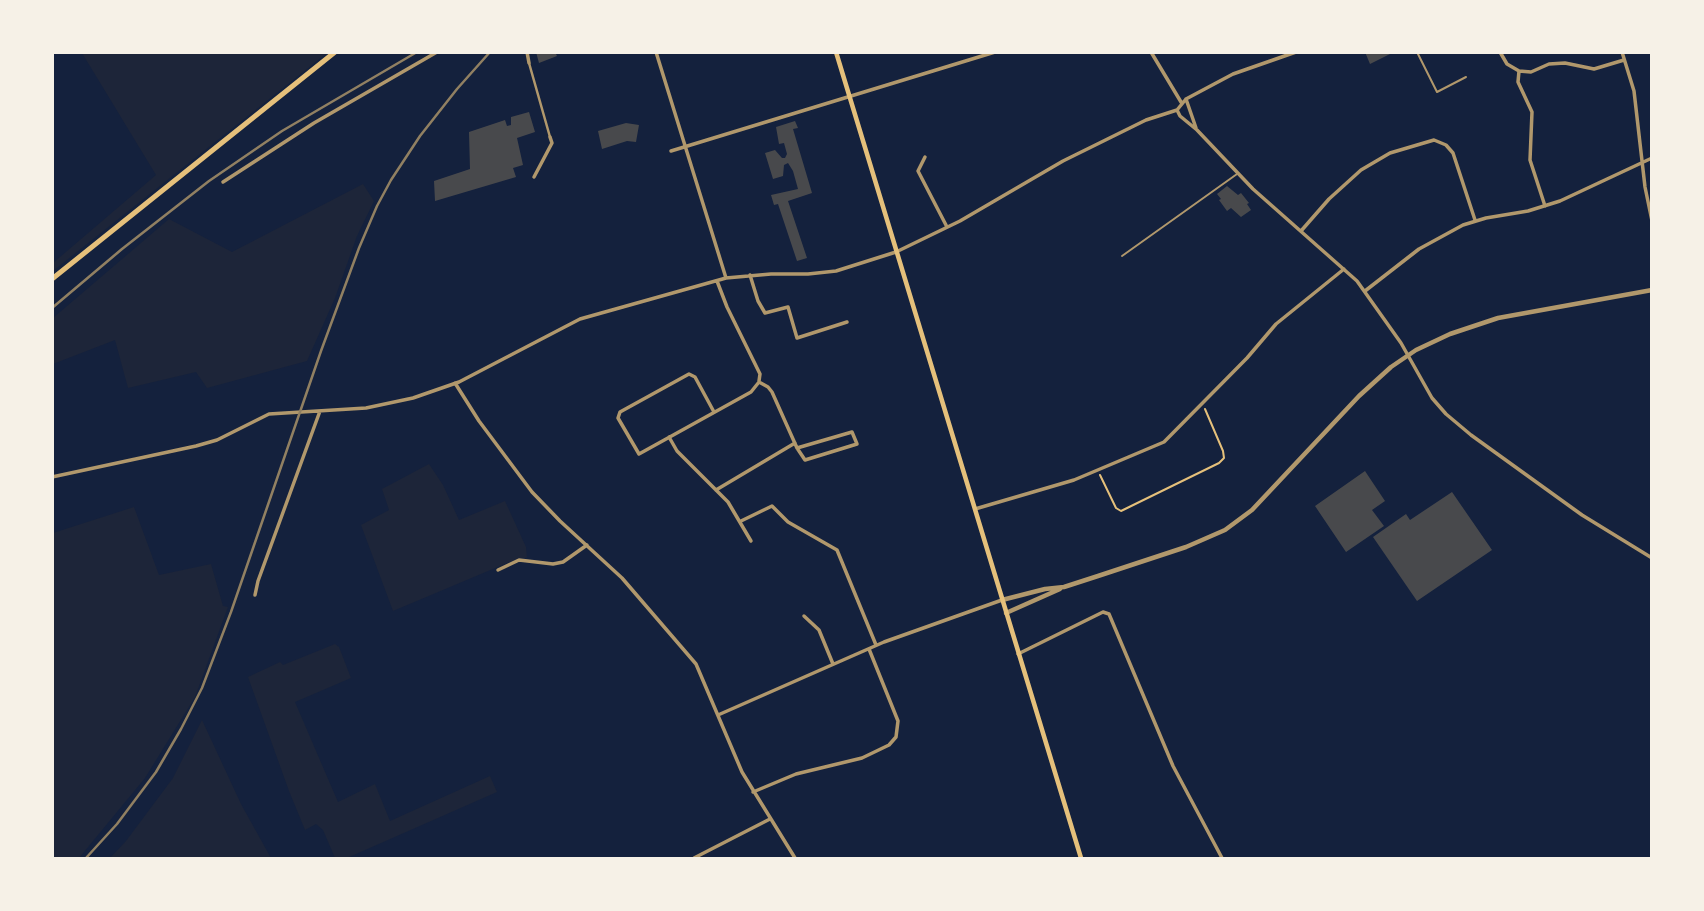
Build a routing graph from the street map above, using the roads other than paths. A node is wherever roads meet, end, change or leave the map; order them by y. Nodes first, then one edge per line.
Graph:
1 (335, 52) edge
2 (437, 52) edge
3 (527, 52) edge
4 (656, 52) edge
5 (836, 52) edge
6 (995, 52) edge
7 (1151, 52) edge
8 (1296, 52) edge
9 (1417, 52) edge
10 (1500, 52) edge
11 (1622, 52) edge
12 (1624, 60) junction
13 (529, 63) joint
14 (1519, 71) junction
15 (1466, 77) dead end
16 (850, 96) junction
17 (1186, 99) junction
18 (1181, 102) junction
19 (1177, 110) junction
20 (1197, 130) junction
21 (550, 137) joint
22 (685, 147) junction
23 (671, 151) dead end
24 (925, 157) dead end
25 (1651, 158) edge
26 (1643, 164) junction
27 (1237, 173) junction
28 (534, 177) dead end
29 (223, 182) dead end
30 (1545, 206) junction
31 (1475, 220) junction
32 (1651, 221) edge
33 (947, 227) junction
34 (1301, 232) junction
35 (896, 252) junction
36 (1122, 256) dead end
37 (1344, 269) junction
38 (750, 275) junction
39 (726, 278) junction
40 (52, 279) edge
41 (718, 281) junction
42 (1365, 290) junction
43 (1651, 290) edge
44 (847, 322) dead end
45 (1408, 355) junction
46 (759, 382) junction
47 (457, 383) junction
48 (320, 411) junction
49 (714, 412) junction
50 (669, 437) junction
51 (795, 443) junction
52 (797, 449) junction
53 (52, 477) edge
54 (716, 490) junction
55 (975, 509) junction
56 (741, 521) junction
57 (751, 541) dead end
58 (587, 545) junction
59 (1651, 558) edge
60 (498, 570) dead end
61 (1064, 587) junction
62 (256, 595) dead end
63 (1002, 600) junction
64 (1006, 613) junction
65 (804, 616) dead end
66 (876, 646) junction
67 (869, 649) junction
68 (1018, 654) junction
69 (832, 664) junction
70 (718, 715) junction
71 (753, 792) junction
72 (770, 819) junction
73 (694, 859) edge
74 (795, 859) edge
75 (1081, 859) edge
76 (1222, 859) edge

1 - 40 main road
2 - 29 street
3 - 13 street
4 - 22 street
5 - 16 main road
6 - 16 street
7 - 18 street
8 - 17 street
9 - 15 lane
10 - 14 street
11 - 12 street
12 - 14 street
12 - 26 street
13 - 21 street
14 - 30 street
16 - 22 street
16 - 35 main road
17 - 18 street
17 - 20 street
18 - 19 street
19 - 20 street
19 - 33 street
20 - 27 street
21 - 28 street
22 - 23 street
22 - 39 street
24 - 33 street
25 - 26 street
26 - 30 street
26 - 32 street
27 - 34 street
27 - 36 lane
30 - 31 street
31 - 34 street
31 - 42 street
33 - 35 street
34 - 37 street
35 - 38 street
35 - 55 main road
37 - 42 street
37 - 55 street
38 - 39 street
38 - 44 street
39 - 41 street
41 - 46 street
41 - 47 street
42 - 45 street
43 - 45 street
45 - 59 street
45 - 61 street
46 - 49 street
46 - 51 street
47 - 48 street
47 - 58 street
48 - 53 street
48 - 62 street
49 - 50 street
49 - 50 street
50 - 54 street
51 - 52 street
51 - 54 street
52 - 52 street
54 - 56 street
55 - 63 main road
56 - 57 street
56 - 66 street
58 - 60 street
58 - 70 street
61 - 63 street
61 - 64 street
63 - 64 main road
63 - 66 street
64 - 68 main road
65 - 69 street
66 - 67 street
67 - 69 street
67 - 71 street
68 - 75 main road
68 - 76 street
69 - 70 street
70 - 71 street
71 - 72 street
72 - 73 street
72 - 74 street

